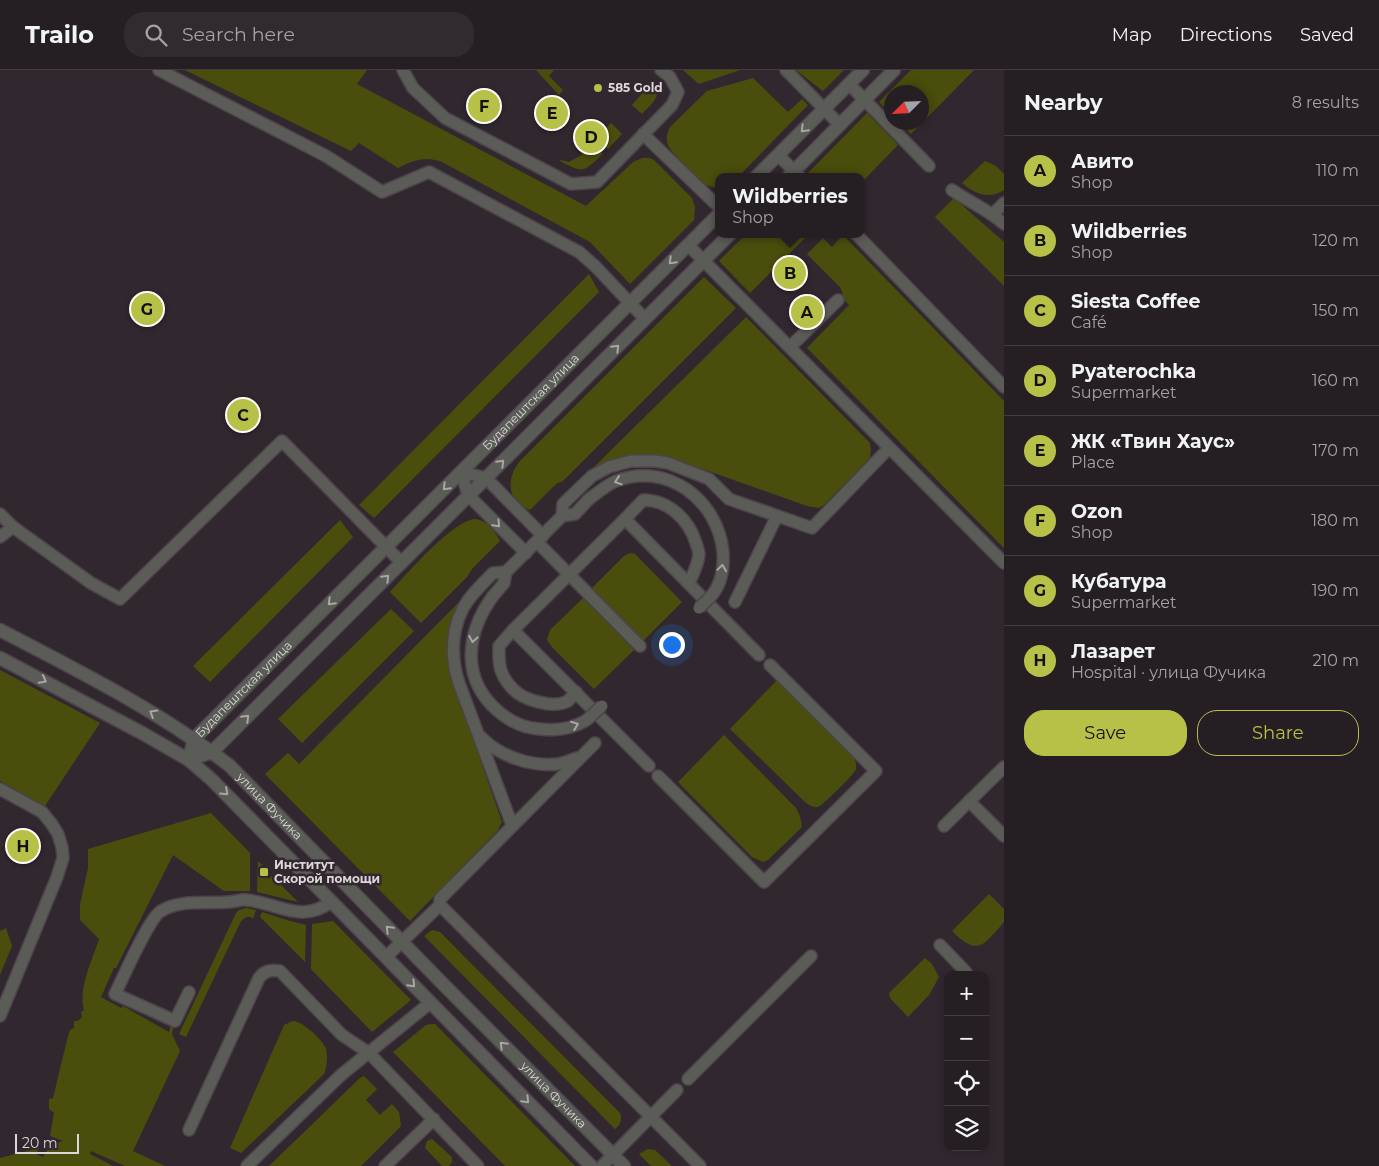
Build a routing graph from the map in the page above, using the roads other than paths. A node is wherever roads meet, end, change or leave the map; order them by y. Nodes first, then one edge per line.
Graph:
1 (160, 70) edge
2 (403, 70) edge
3 (662, 70) edge
4 (786, 70) edge
5 (863, 70) edge
6 (894, 70) edge
7 (849, 84) junction
8 (865, 100) junction
9 (825, 108) junction
10 (840, 125) junction
11 (643, 134) junction
12 (778, 155) junction
13 (929, 166) dead end
14 (760, 173) edge
15 (792, 173) edge
16 (796, 173) edge
17 (952, 190) dead end
18 (1004, 203) edge
19 (715, 204) edge
20 (993, 214) junction
21 (715, 218) edge
22 (1004, 224) edge
23 (726, 238) edge
24 (860, 238) edge
25 (688, 245) junction
26 (704, 261) junction
27 (838, 300) dead end
28 (630, 303) junction
29 (645, 319) junction
30 (790, 347) junction
31 (1004, 387) edge
32 (889, 448) junction
33 (461, 472) junction
34 (486, 478) junction
35 (468, 496) junction
36 (0, 514) edge
37 (562, 516) junction
38 (777, 516) junction
39 (625, 519) junction
40 (13, 527) junction
41 (0, 537) edge
42 (540, 539) junction
43 (386, 547) junction
44 (526, 553) junction
45 (401, 562) junction
46 (1004, 563) edge
47 (506, 572) junction
48 (569, 575) junction
49 (688, 583) junction
50 (735, 602) dead end
51 (698, 608) dead end
52 (0, 630) edge
53 (513, 630) junction
54 (640, 646) dead end
55 (760, 655) dead end
56 (0, 658) edge
57 (770, 665) dead end
58 (576, 692) junction
59 (602, 706) dead end
60 (478, 735) junction
61 (194, 739) junction
62 (595, 743) dead end
63 (212, 752) junction
64 (578, 758) junction
65 (189, 760) junction
66 (649, 766) dead end
67 (1004, 767) edge
68 (658, 776) dead end
69 (0, 789) edge
70 (969, 801) junction
71 (512, 825) junction
72 (944, 826) dead end
73 (1004, 836) edge
74 (331, 902) junction
75 (440, 905) junction
76 (402, 942) junction
77 (940, 946) dead end
78 (811, 956) dead end
79 (386, 957) junction
80 (965, 971) edge
81 (189, 992) dead end
82 (430, 1004) junction
83 (0, 1016) edge
84 (369, 1053) junction
85 (688, 1079) dead end
86 (677, 1090) dead end
87 (651, 1117) junction
88 (434, 1120) junction
89 (188, 1130) dead end
90 (613, 1155) junction
91 (247, 1166) edge
92 (385, 1166) edge
93 (478, 1166) edge
94 (591, 1166) edge
95 (602, 1166) edge
96 (624, 1166) edge
97 (700, 1166) edge

1 - 28 lane
2 - 11 lane
3 - 11 lane
4 - 9 lane
5 - 7 street
6 - 8 street
7 - 8 lane
7 - 9 street
8 - 10 street
8 - 13 lane
9 - 10 lane
9 -> 12 street
10 - 16 street
11 - 19 lane
12 - 14 street
12 - 15 lane
17 - 20 lane
18 - 20 lane
20 - 22 lane
21 - 25 street, Будапештская улица
23 - 26 street, Будапештская улица
24 - 31 lane
25 - 26 lane
25 -> 28 street, Будапештская улица
26 - 29 street, Будапештская улица
26 - 30 lane
27 - 30 lane
28 - 29 lane
28 - 33 street, Будапештская улица
34 -> 29 street, Будапештская улица
30 - 32 lane
32 - 38 lane
32 - 46 lane
33 - 34 lane
33 - 35 lane
33 -> 43 street, Будапештская улица
34 - 35 street, Будапештская улица
34 - 42 lane
35 -> 44 lane
35 - 45 street, Будапештская улица
36 - 40 lane
37 - 38 lane
37 - 42 lane
51 -> 37 lane, bridge
38 - 50 lane
39 - 48 lane
39 - 49 lane
39 - 49 lane
40 - 41 lane
40 - 43 lane
42 - 44 lane
42 - 48 lane
43 - 45 lane
43 -> 61 street, Будапештская улица
44 - 47 lane
63 -> 45 street, Будапештская улица
47 -> 59 lane, bridge
47 - 60 lane
48 - 53 lane
48 - 54 lane
49 - 55 lane
61 -> 52 street, улица Фучика
53 - 58 lane
53 - 58 lane
56 -> 65 street, улица Фучика
57 - 68 lane
58 - 66 lane
60 - 64 lane
60 - 71 lane
61 - 63 street, улица Фучика
61 - 65 street, Будапештская улица
62 - 64 lane
63 - 65 street, Будапештская улица
76 -> 63 street, улица Фучика
64 - 71 lane
65 -> 74 street, улица Фучика
67 - 70 lane
69 - 83 lane
70 - 72 lane
70 - 73 lane
71 - 75 lane
74 - 79 street, улица Фучика
74 - 81 lane
75 - 76 lane
75 - 87 lane
76 - 79 lane
90 -> 76 street, улица Фучика
77 - 80 lane
78 - 85 lane
79 -> 82 street, улица Фучика
82 - 84 lane
82 -> 94 street, улица Фучика
84 - 88 lane
84 - 89 lane
84 - 91 lane
86 - 87 lane
87 - 90 lane
87 - 97 lane
88 - 92 lane
88 - 93 lane
90 - 95 lane
90 - 96 street, улица Фучика

